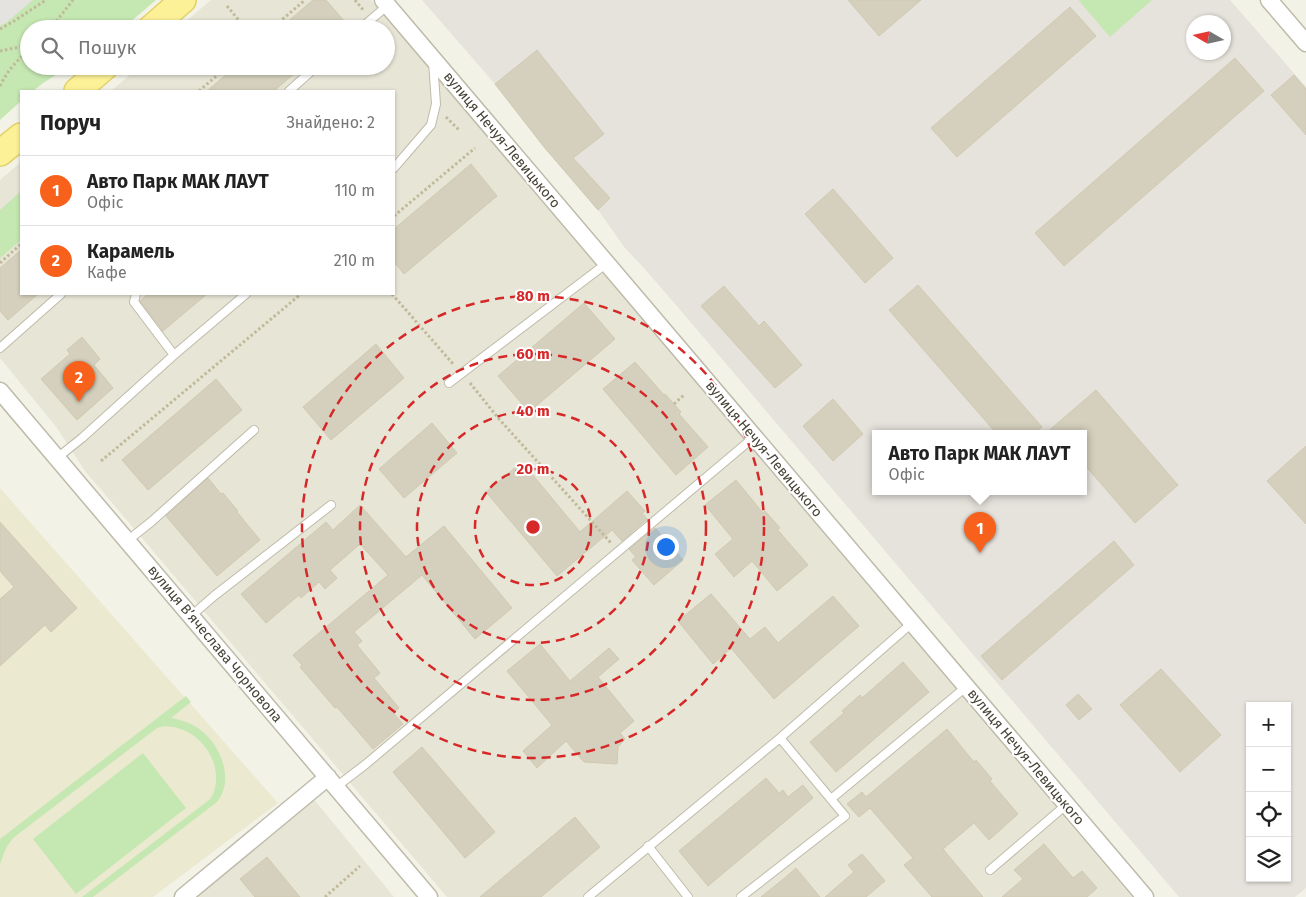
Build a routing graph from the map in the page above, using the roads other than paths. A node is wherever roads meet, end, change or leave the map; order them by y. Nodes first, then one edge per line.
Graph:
1 (183, 0) edge
2 (1269, 0) edge
3 (386, 3) edge
4 (160, 20) edge
5 (369, 20) edge
6 (1306, 43) edge
7 (433, 58) junction
8 (96, 75) edge
9 (308, 75) edge
10 (78, 90) edge
11 (290, 90) edge
12 (20, 137) edge
13 (0, 153) edge
14 (395, 167) edge
15 (607, 263) junction
16 (60, 295) edge
17 (136, 295) edge
18 (245, 295) edge
19 (0, 348) edge
20 (174, 355) junction
21 (449, 383) dead end
22 (0, 392) edge
23 (254, 430) dead end
24 (754, 437) junction
25 (57, 458) junction
26 (331, 506) dead end
27 (127, 541) junction
28 (191, 616) junction
29 (912, 623) junction
30 (966, 686) junction
31 (780, 738) junction
32 (332, 782) junction
33 (831, 800) junction
34 (1066, 805) junction
35 (648, 846) junction
36 (990, 870) dead end
37 (183, 897) edge
38 (429, 897) edge
39 (588, 897) edge
40 (688, 897) edge
41 (741, 897) edge
42 (1145, 897) edge

1 - 4 main road
2 - 6 street
3 - 5 lane
3 - 7 street, вулиця Нечуя-Левицького
7 - 14 lane
7 - 15 street, вулиця Нечуя-Левицького
8 - 10 main road
9 - 11 lane
12 - 13 main road
15 - 21 lane
15 - 24 street, вулиця Нечуя-Левицького
16 - 19 lane
17 - 20 lane
18 - 20 lane
20 - 25 lane
22 - 25 street, вулиця Вʼячеслава Чорновола
23 - 27 lane
24 - 29 street, вулиця Нечуя-Левицького
24 - 32 lane
25 - 27 street, вулиця Вʼячеслава Чорновола
26 - 28 lane
27 - 28 street, вулиця Вʼячеслава Чорновола
28 - 32 street, вулиця Вʼячеслава Чорновола
29 - 30 street, вулиця Нечуя-Левицького
29 - 31 lane
30 - 33 lane
30 - 34 street, вулиця Нечуя-Левицького
31 - 33 lane
31 - 35 lane
32 - 37 street
32 - 38 street, вулиця Вʼячеслава Чорновола
33 - 41 lane
34 - 36 lane
34 - 42 street, вулиця Нечуя-Левицького
35 - 39 lane
35 - 40 lane

